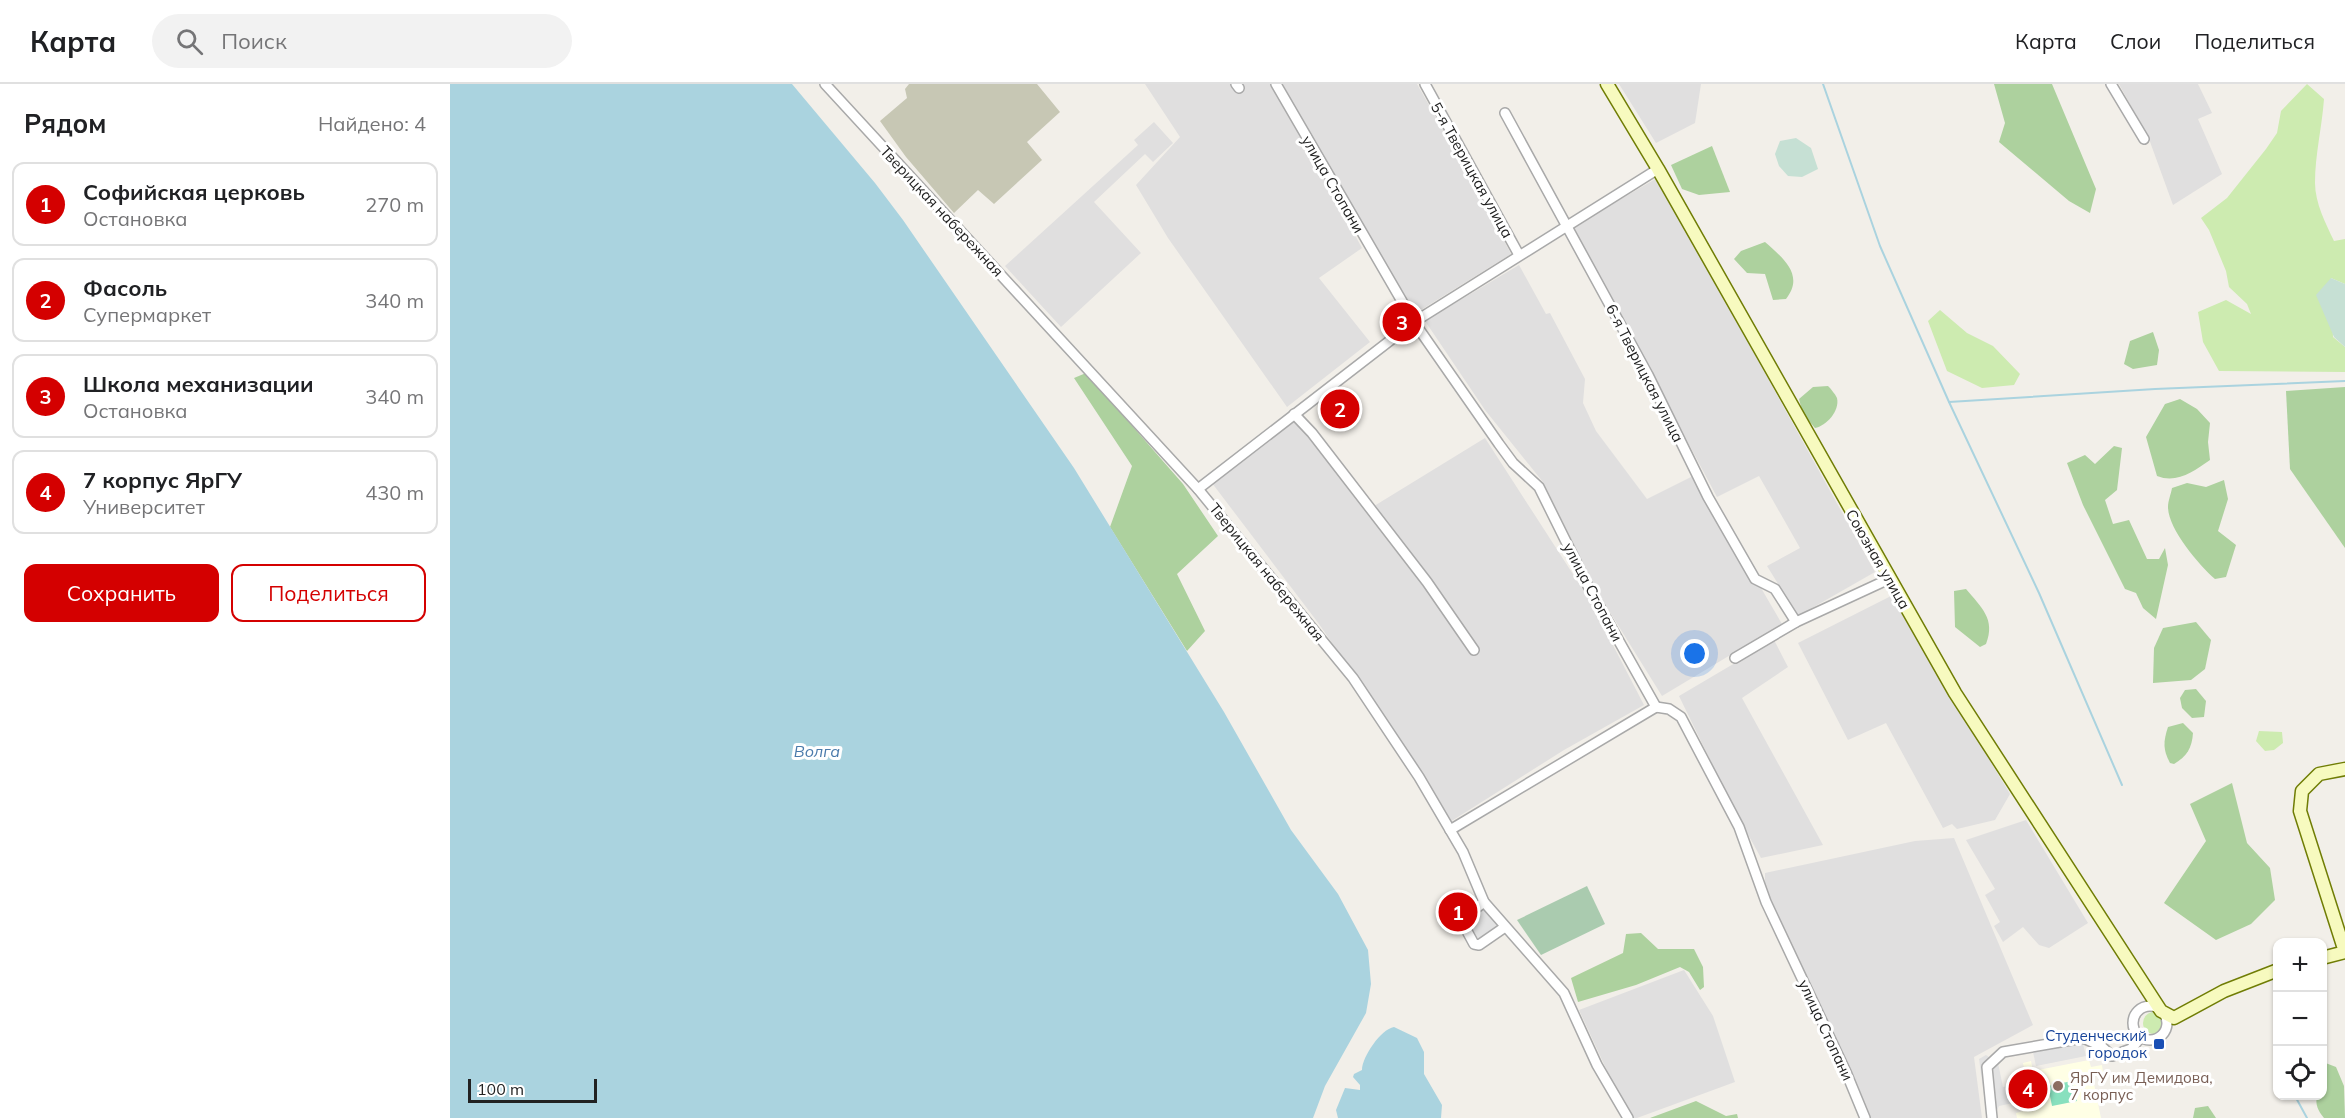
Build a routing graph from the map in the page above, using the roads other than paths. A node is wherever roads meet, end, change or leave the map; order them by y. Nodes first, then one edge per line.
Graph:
1 (825, 84) edge
2 (1276, 84) edge
3 (1425, 84) edge
4 (1607, 84) edge
5 (2111, 84) edge
6 (1505, 112) dead end
7 (2144, 139) dead end
8 (1658, 169) junction
9 (1567, 225) junction
10 (1519, 255) junction
11 (1414, 322) junction
12 (1294, 414) junction
13 (1198, 489) junction
14 (1889, 579) junction
15 (1796, 622) junction
16 (1474, 650) dead end
17 (1735, 658) dead end
18 (1656, 707) junction
19 (2345, 769) edge
20 (1450, 830) junction
21 (1484, 902) junction
22 (1504, 927) junction
23 (2345, 952) edge
24 (2327, 957) edge
25 (2273, 972) edge
26 (2161, 1011) junction
27 (2170, 1022) junction
28 (2141, 1037) junction
29 (1628, 1118) edge
30 (1865, 1118) edge
31 (1992, 1118) edge

1 - 13 street, Тверицкая набережная
2 - 11 street, улица Стопани
3 - 10 street, 5-я Тверицкая улица
4 - 8 street, Союзная улица
5 - 7 street
6 - 9 street, 6-я Тверицкая улица
8 - 9 street
8 - 14 street, Союзная улица
9 - 10 street
9 - 15 street, 6-я Тверицкая улица
10 - 11 street
11 - 12 street
11 - 18 street, улица Стопани
12 - 13 street
12 - 16 street
13 - 20 street, Тверицкая набережная
14 - 15 street
14 - 26 street, Союзная улица
15 - 17 street
18 - 20 street
18 - 30 street, улица Стопани
19 - 23 street
20 - 21 street, Тверицкая набережная
21 - 22 street, Тверицкая набережная
21 - 22 street
22 - 29 street, Тверицкая набережная
23 - 24 street
25 - 27 street
26 - 27 street, Союзная улица
26 - 28 street
27 - 28 street
28 - 31 street

